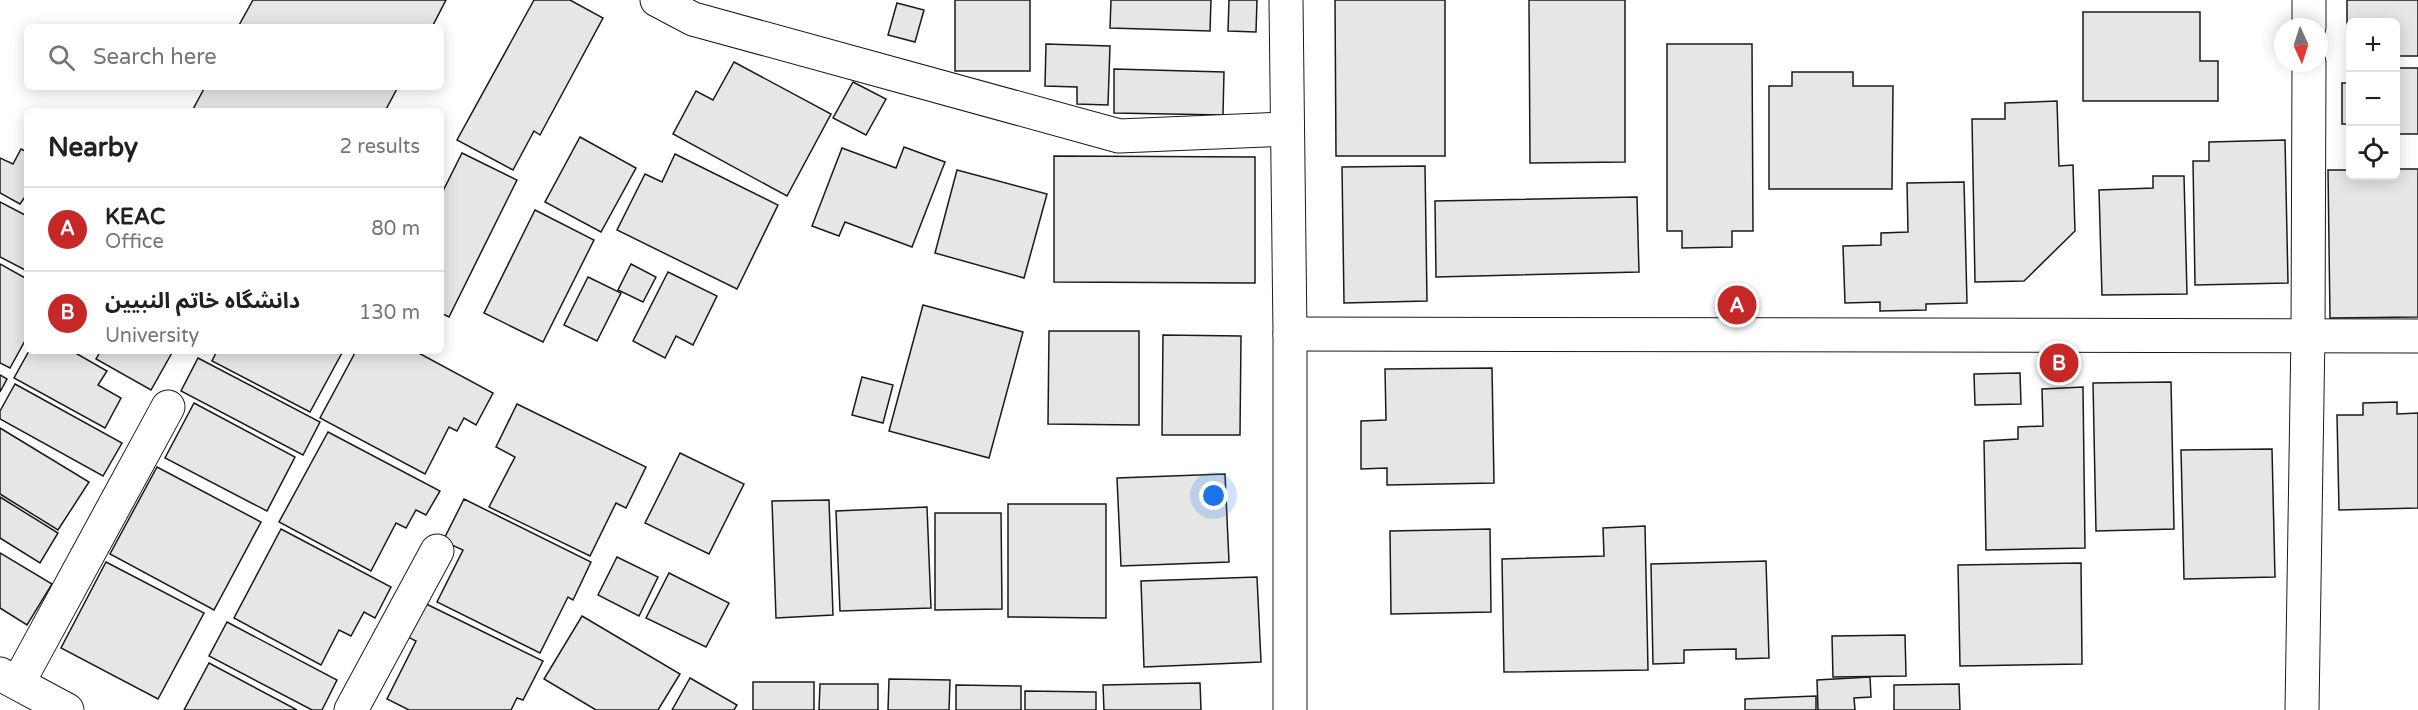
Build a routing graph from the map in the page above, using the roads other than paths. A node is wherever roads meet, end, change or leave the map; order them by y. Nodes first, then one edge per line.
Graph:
1 (657, 0) edge
2 (1286, 0) edge
3 (2309, 0) edge
4 (2309, 18) edge
5 (2309, 72) edge
6 (1287, 129) junction
7 (1290, 334) junction
8 (2308, 334) junction
9 (2418, 336) edge
10 (168, 407) dead end
11 (437, 551) dead end
12 (9, 679) edge
13 (67, 710) edge
14 (351, 710) edge
15 (1290, 710) edge
16 (2302, 710) edge

1 - 6 street
2 - 6 street
3 - 4 street
5 - 8 street
6 - 7 street
7 - 8 street
7 - 15 street
8 - 9 street
8 - 16 street
10 - 12 street
11 - 14 street
12 - 13 street

